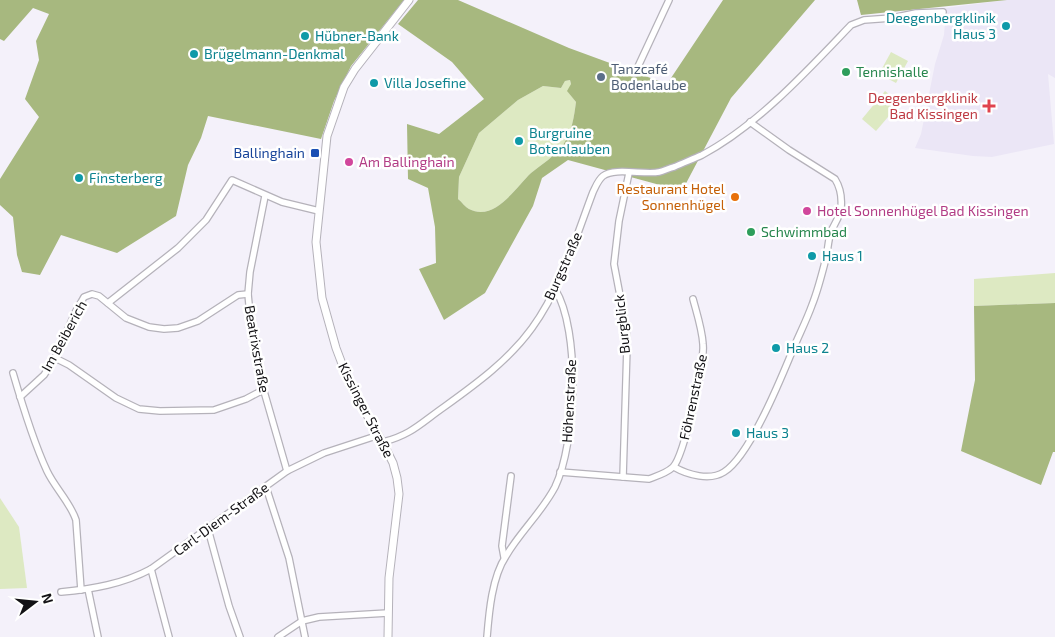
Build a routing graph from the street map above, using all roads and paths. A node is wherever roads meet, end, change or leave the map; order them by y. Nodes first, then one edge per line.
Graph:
1 (409, 0) edge
2 (670, 0) edge
3 (943, 12) dead end
4 (635, 73) dead end
5 (750, 122) junction
6 (629, 173) junction
7 (265, 196) junction
8 (319, 211) junction
9 (555, 289) junction
10 (248, 294) junction
11 (693, 299) dead end
12 (108, 303) junction
13 (55, 358) junction
14 (13, 372) dead end
15 (263, 390) junction
16 (20, 397) junction
17 (381, 439) junction
18 (674, 466) junction
19 (287, 471) junction
20 (560, 472) junction
21 (511, 476) dead end
22 (623, 477) junction
23 (266, 487) junction
24 (208, 529) junction
25 (504, 557) junction
26 (151, 569) junction
27 (84, 589) junction
28 (61, 592) dead end
29 (388, 613) junction
30 (302, 621) junction
31 (98, 637) edge
32 (169, 637) edge
33 (240, 637) edge
34 (278, 637) edge
35 (305, 637) edge
36 (388, 637) edge
37 (487, 637) edge

1 - 8 street, Kissinger Straße
2 - 4 street
3 - 5 street, Burgstraße
5 - 6 street, Burgstraße
5 - 18 street
6 - 9 street, Burgstraße
6 - 22 street, Burgblick
7 - 8 street
7 - 10 street, Beatrixstraße
7 - 12 street
8 - 17 street, Kissinger Straße
9 - 17 street, Burgstraße
9 - 20 street, Höhenstraße
10 - 12 street, Im Beiberich
10 - 15 street, Beatrixstraße
11 - 18 street, Föhrenstraße
12 - 13 street, Im Beiberich
13 - 15 street
13 - 16 street, Im Beiberich
14 - 16 street
15 - 19 street, Beatrixstraße
16 - 27 street
17 - 19 street, Carl-Diem-Straße
17 - 29 street, Kissinger Straße
18 - 22 street
19 - 23 street, Carl-Diem-Straße
20 - 22 street
20 - 25 street, Höhenstraße
21 - 25 street, Höhenstraße
23 - 24 street, Carl-Diem-Straße
23 - 30 street
24 - 26 street, Carl-Diem-Straße
24 - 33 street
25 - 37 street, Höhenstraße
26 - 27 street, Carl-Diem-Straße
26 - 32 street
27 - 28 street, Carl-Diem-Straße
27 - 31 street
29 - 30 street
29 - 36 street, Kissinger Straße
30 - 34 street
30 - 35 street

